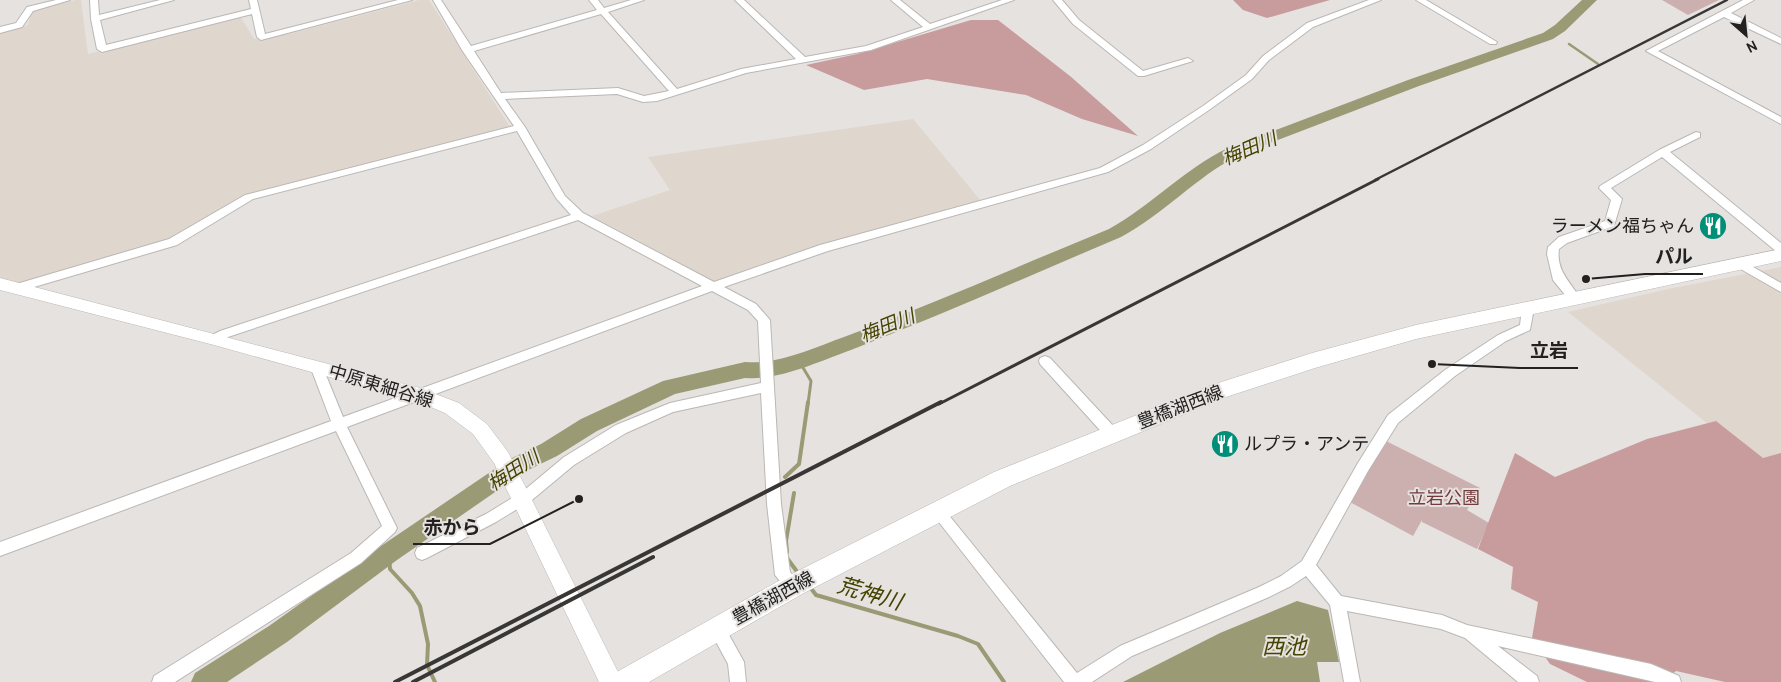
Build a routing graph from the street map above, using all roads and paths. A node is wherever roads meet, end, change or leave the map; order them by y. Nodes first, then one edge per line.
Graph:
1 (66, 0) edge
2 (94, 0) edge
3 (170, 0) edge
4 (253, 0) edge
5 (408, 0) edge
6 (436, 0) edge
7 (593, 0) edge
8 (640, 0) edge
9 (739, 0) edge
10 (895, 0) edge
11 (1010, 0) edge
12 (1057, 0) edge
13 (1377, 0) edge
14 (1420, 0) edge
15 (1750, 0) edge
16 (256, 10) junction
17 (602, 11) junction
18 (1724, 13) junction
19 (95, 19) junction
20 (930, 28) junction
21 (0, 30) edge
22 (1781, 41) edge
23 (1493, 42) dead end
24 (467, 50) junction
25 (803, 60) junction
26 (1188, 60) dead end
27 (675, 92) junction
28 (498, 96) junction
29 (1781, 121) edge
30 (520, 127) junction
31 (1696, 135) dead end
32 (1663, 152) junction
33 (579, 216) junction
34 (1781, 249) edge
35 (1781, 255) edge
36 (1741, 264) junction
37 (8, 286) edge
38 (714, 286) junction
39 (1781, 288) edge
40 (1574, 298) junction
41 (1528, 308) junction
42 (214, 339) junction
43 (1045, 360) dead end
44 (316, 366) junction
45 (767, 385) junction
46 (420, 395) junction
47 (339, 424) junction
48 (1112, 434) junction
49 (520, 498) junction
50 (938, 512) junction
51 (0, 549) edge
52 (422, 553) dead end
53 (1307, 566) junction
54 (802, 582) junction
55 (1337, 602) junction
56 (717, 629) junction
57 (1467, 632) junction
58 (160, 682) edge
59 (611, 682) edge
60 (624, 682) edge
61 (738, 682) edge
62 (1076, 682) edge
63 (1352, 682) edge
64 (1531, 682) edge
65 (1673, 682) edge

1 - 21 street
2 - 19 street
3 - 19 street
4 - 16 street
5 - 16 street
6 - 24 street
7 - 17 street
8 - 17 street
9 - 25 street
10 - 20 street
11 - 20 street
12 - 26 street
13 - 38 street
14 - 23 street
15 - 18 street
16 - 19 street
17 - 24 street
17 - 27 street
18 - 22 street
18 - 29 street
20 - 25 street
24 - 28 street
25 - 27 street
27 - 28 street
28 - 30 street
30 - 33 street
30 - 37 street
31 - 32 street
32 - 34 street
32 - 40 street
33 - 38 street
33 - 42 street
35 - 36 main road, 豊橋湖西線
36 - 39 street
36 - 40 main road, 豊橋湖西線
37 - 42 main road, 中原東細谷線
38 - 45 street
38 - 46 street
40 - 41 main road, 豊橋湖西線
41 - 48 main road, 豊橋湖西線
41 - 53 street
42 - 44 main road, 中原東細谷線
43 - 48 street
44 - 46 main road, 中原東細谷線
44 - 47 street
45 - 49 street
45 - 54 street
46 - 47 street
46 - 49 main road, 中原東細谷線
47 - 51 street
47 - 58 street
48 - 50 main road, 豊橋湖西線
49 - 52 street
49 - 59 main road, 中原東細谷線
50 - 54 main road, 豊橋湖西線
50 - 62 street
53 - 55 street
53 - 62 street
54 - 56 main road, 豊橋湖西線
55 - 57 street
55 - 63 street
56 - 60 main road, 豊橋湖西線
56 - 61 street
57 - 64 street
57 - 65 street

